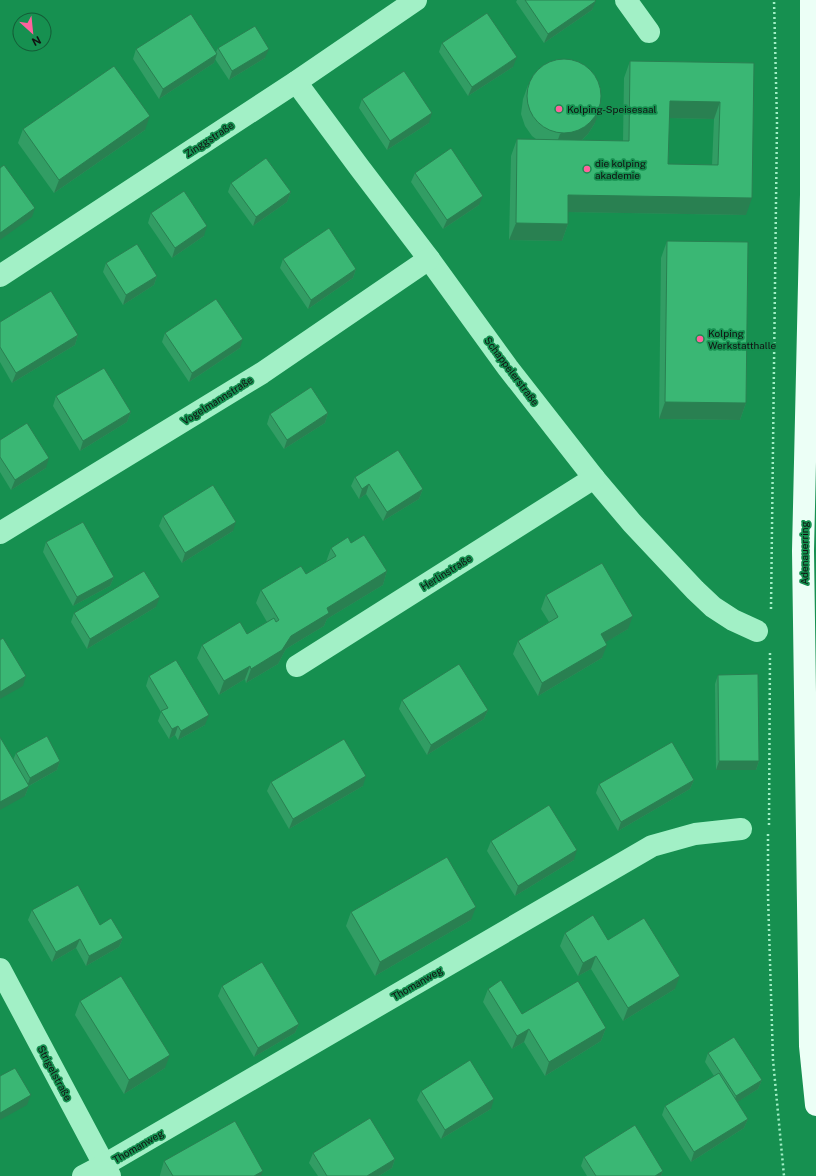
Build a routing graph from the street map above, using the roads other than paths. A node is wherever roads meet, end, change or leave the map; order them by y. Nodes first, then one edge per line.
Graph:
1 (416, 0) edge
2 (626, 0) edge
3 (811, 0) edge
4 (649, 32) dead end
5 (296, 82) junction
6 (429, 259) junction
7 (0, 276) edge
8 (594, 478) junction
9 (0, 533) edge
10 (766, 631) road end
11 (297, 666) dead end
12 (741, 829) dead end
13 (0, 969) edge
14 (816, 1105) edge
15 (107, 1171) edge
16 (83, 1176) edge

1 - 5 street, Zinggstraße
2 - 4 street
3 - 14 main road, Adenauerring
5 - 6 street, Schappelerstraße
5 - 7 street, Zinggstraße
6 - 8 street, Schappelerstraße
6 - 9 street, Vogelmannstraße
8 - 10 street, Schappelerstraße
8 - 11 street, Herlinstraße
12 - 15 street, Thomanweg
13 - 15 street, Strigelstraße
15 - 16 street, Thomanweg

